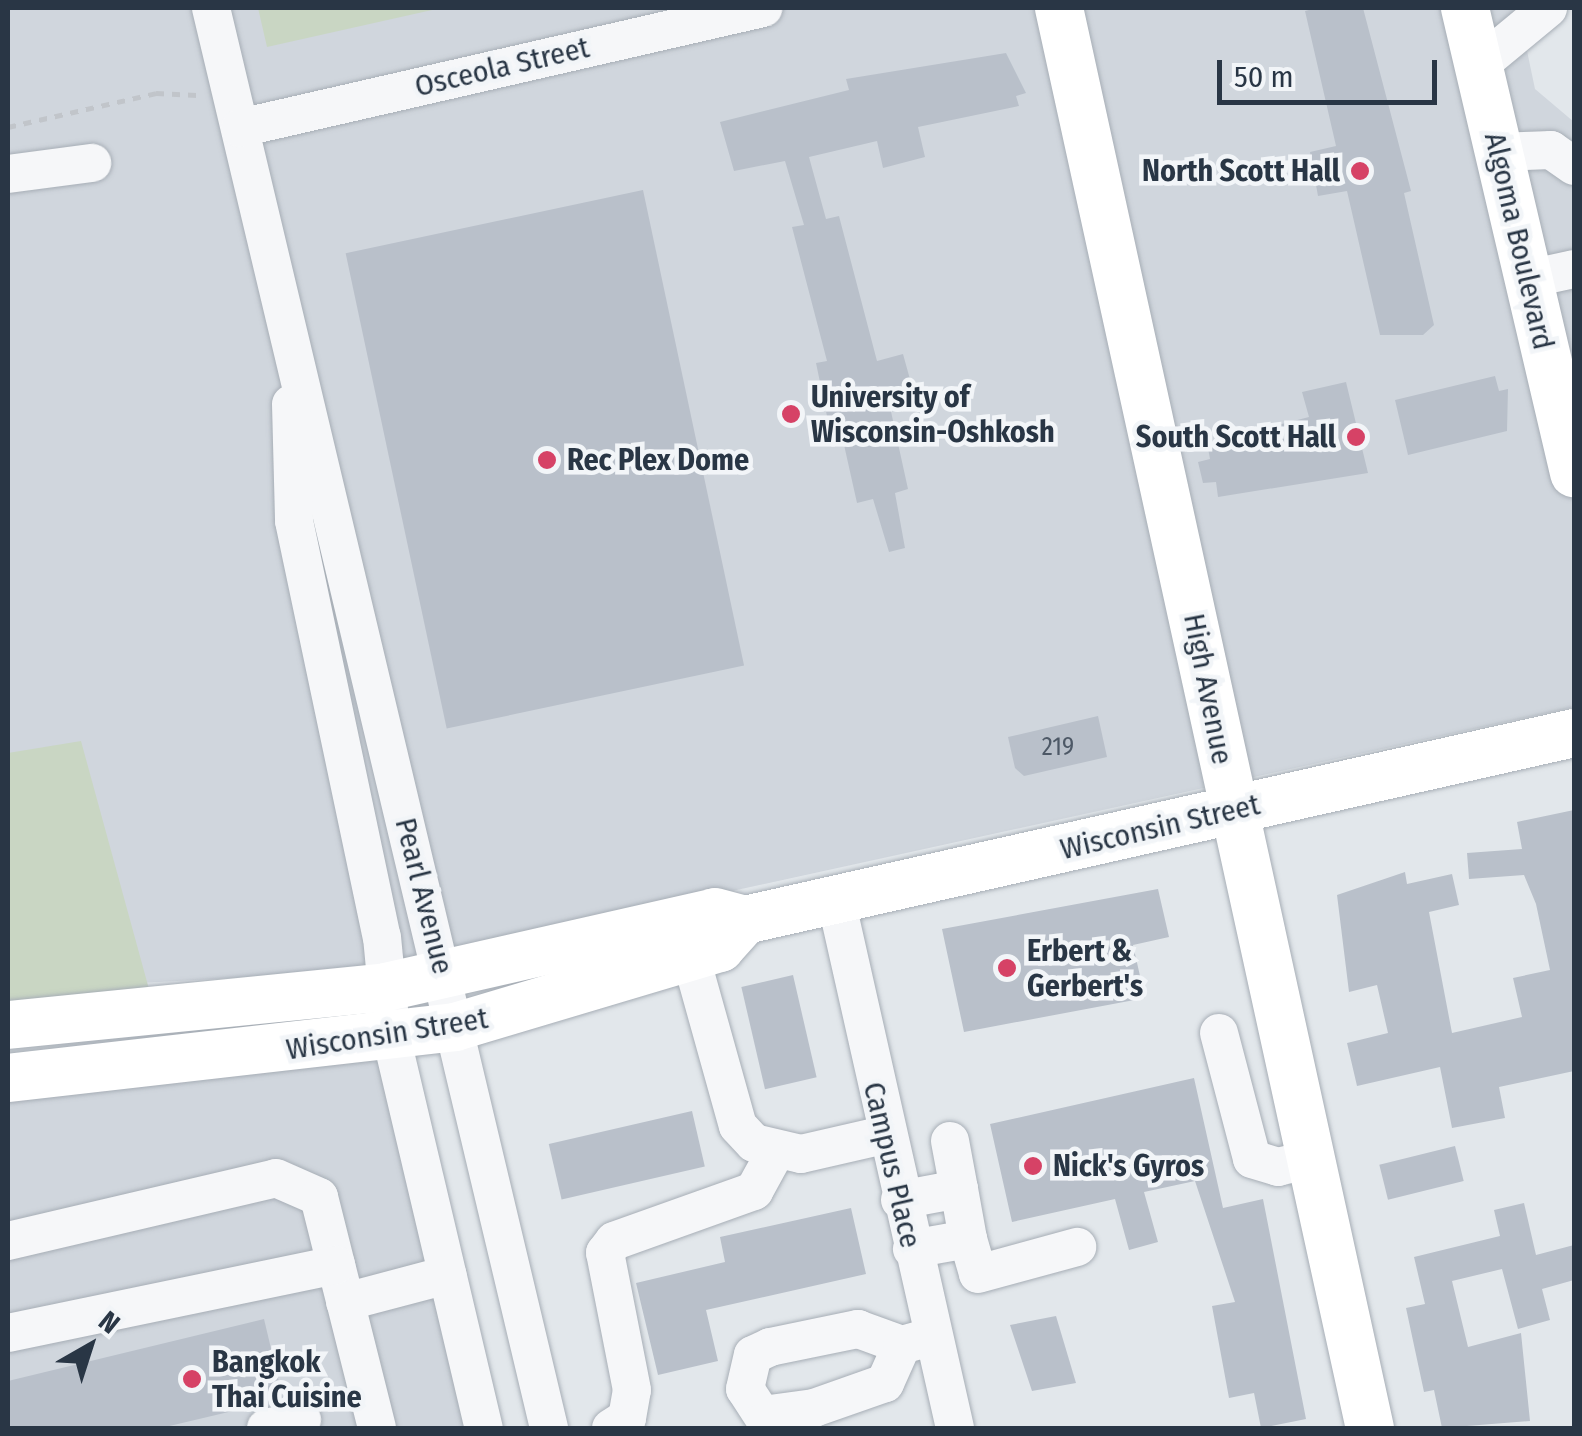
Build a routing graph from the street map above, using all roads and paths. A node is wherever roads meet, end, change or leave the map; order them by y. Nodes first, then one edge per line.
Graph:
1 (211, 8) edge
2 (763, 8) edge
3 (1059, 8) edge
4 (1464, 8) edge
5 (1548, 8) edge
6 (1478, 66) junction
7 (205, 95) dead end
8 (8, 126) edge
9 (240, 128) junction
10 (1498, 152) junction
11 (92, 163) dead end
12 (1574, 166) edge
13 (8, 174) edge
14 (1574, 269) edge
15 (1528, 279) junction
16 (292, 366) junction
17 (1574, 474) edge
18 (1574, 733) edge
19 (1230, 811) junction
20 (836, 900) junction
21 (745, 920) junction
22 (690, 958) junction
23 (444, 974) junction
24 (386, 986) junction
25 (8, 1025) edge
26 (455, 1027) junction
27 (1220, 1033) dead end
28 (392, 1040) junction
29 (8, 1078) edge
30 (884, 1136) junction
31 (950, 1142) dead end
32 (776, 1151) junction
33 (1309, 1158) junction
34 (958, 1189) junction
35 (900, 1200) junction
36 (968, 1239) junction
37 (8, 1241) edge
38 (1077, 1247) dead end
39 (912, 1249) junction
40 (336, 1265) junction
41 (447, 1276) junction
42 (346, 1302) junction
43 (8, 1334) edge
44 (377, 1428) edge
45 (484, 1428) edge
46 (549, 1428) edge
47 (611, 1428) edge
48 (955, 1428) edge
49 (1370, 1428) edge

1 - 9 street, Pearl Avenue
2 - 9 street, Osceola Street
3 - 19 main road, High Avenue
4 - 6 main road, Algoma Boulevard
5 - 6 street
6 - 10 main road, Algoma Boulevard
7 - 8 path
9 - 16 street, Pearl Avenue
10 - 12 street
10 - 15 main road, Algoma Boulevard
11 - 13 street
14 - 15 street
15 - 17 main road, Algoma Boulevard
16 - 23 street, Pearl Avenue
16 - 24 street, Pearl Avenue
18 - 19 main road, Wisconsin Street
19 - 20 main road, Wisconsin Street
19 - 33 main road, High Avenue
20 - 21 main road, Wisconsin Street
20 - 30 street, Campus Place
21 - 22 main road, Wisconsin Street
21 - 23 main road, Wisconsin Street
22 - 26 main road, Wisconsin Street
22 - 32 street
23 - 24 main road, Wisconsin Street
23 - 26 street, Pearl Avenue
24 - 25 main road, Wisconsin Street
24 - 28 street, Pearl Avenue
26 - 28 main road, Wisconsin Street
26 - 46 street, Pearl Avenue
27 - 33 street
28 - 29 main road, Wisconsin Street
28 - 41 street, Pearl Avenue
30 - 32 street
30 - 35 street, Campus Place
31 - 34 street
32 - 47 street
33 - 49 main road, High Avenue
34 - 35 street
34 - 36 street
35 - 39 street, Campus Place
36 - 38 street
36 - 39 street
37 - 40 street
39 - 48 street, Campus Place
40 - 42 street
40 - 43 street
41 - 42 street
41 - 45 street, Pearl Avenue
42 - 44 street

